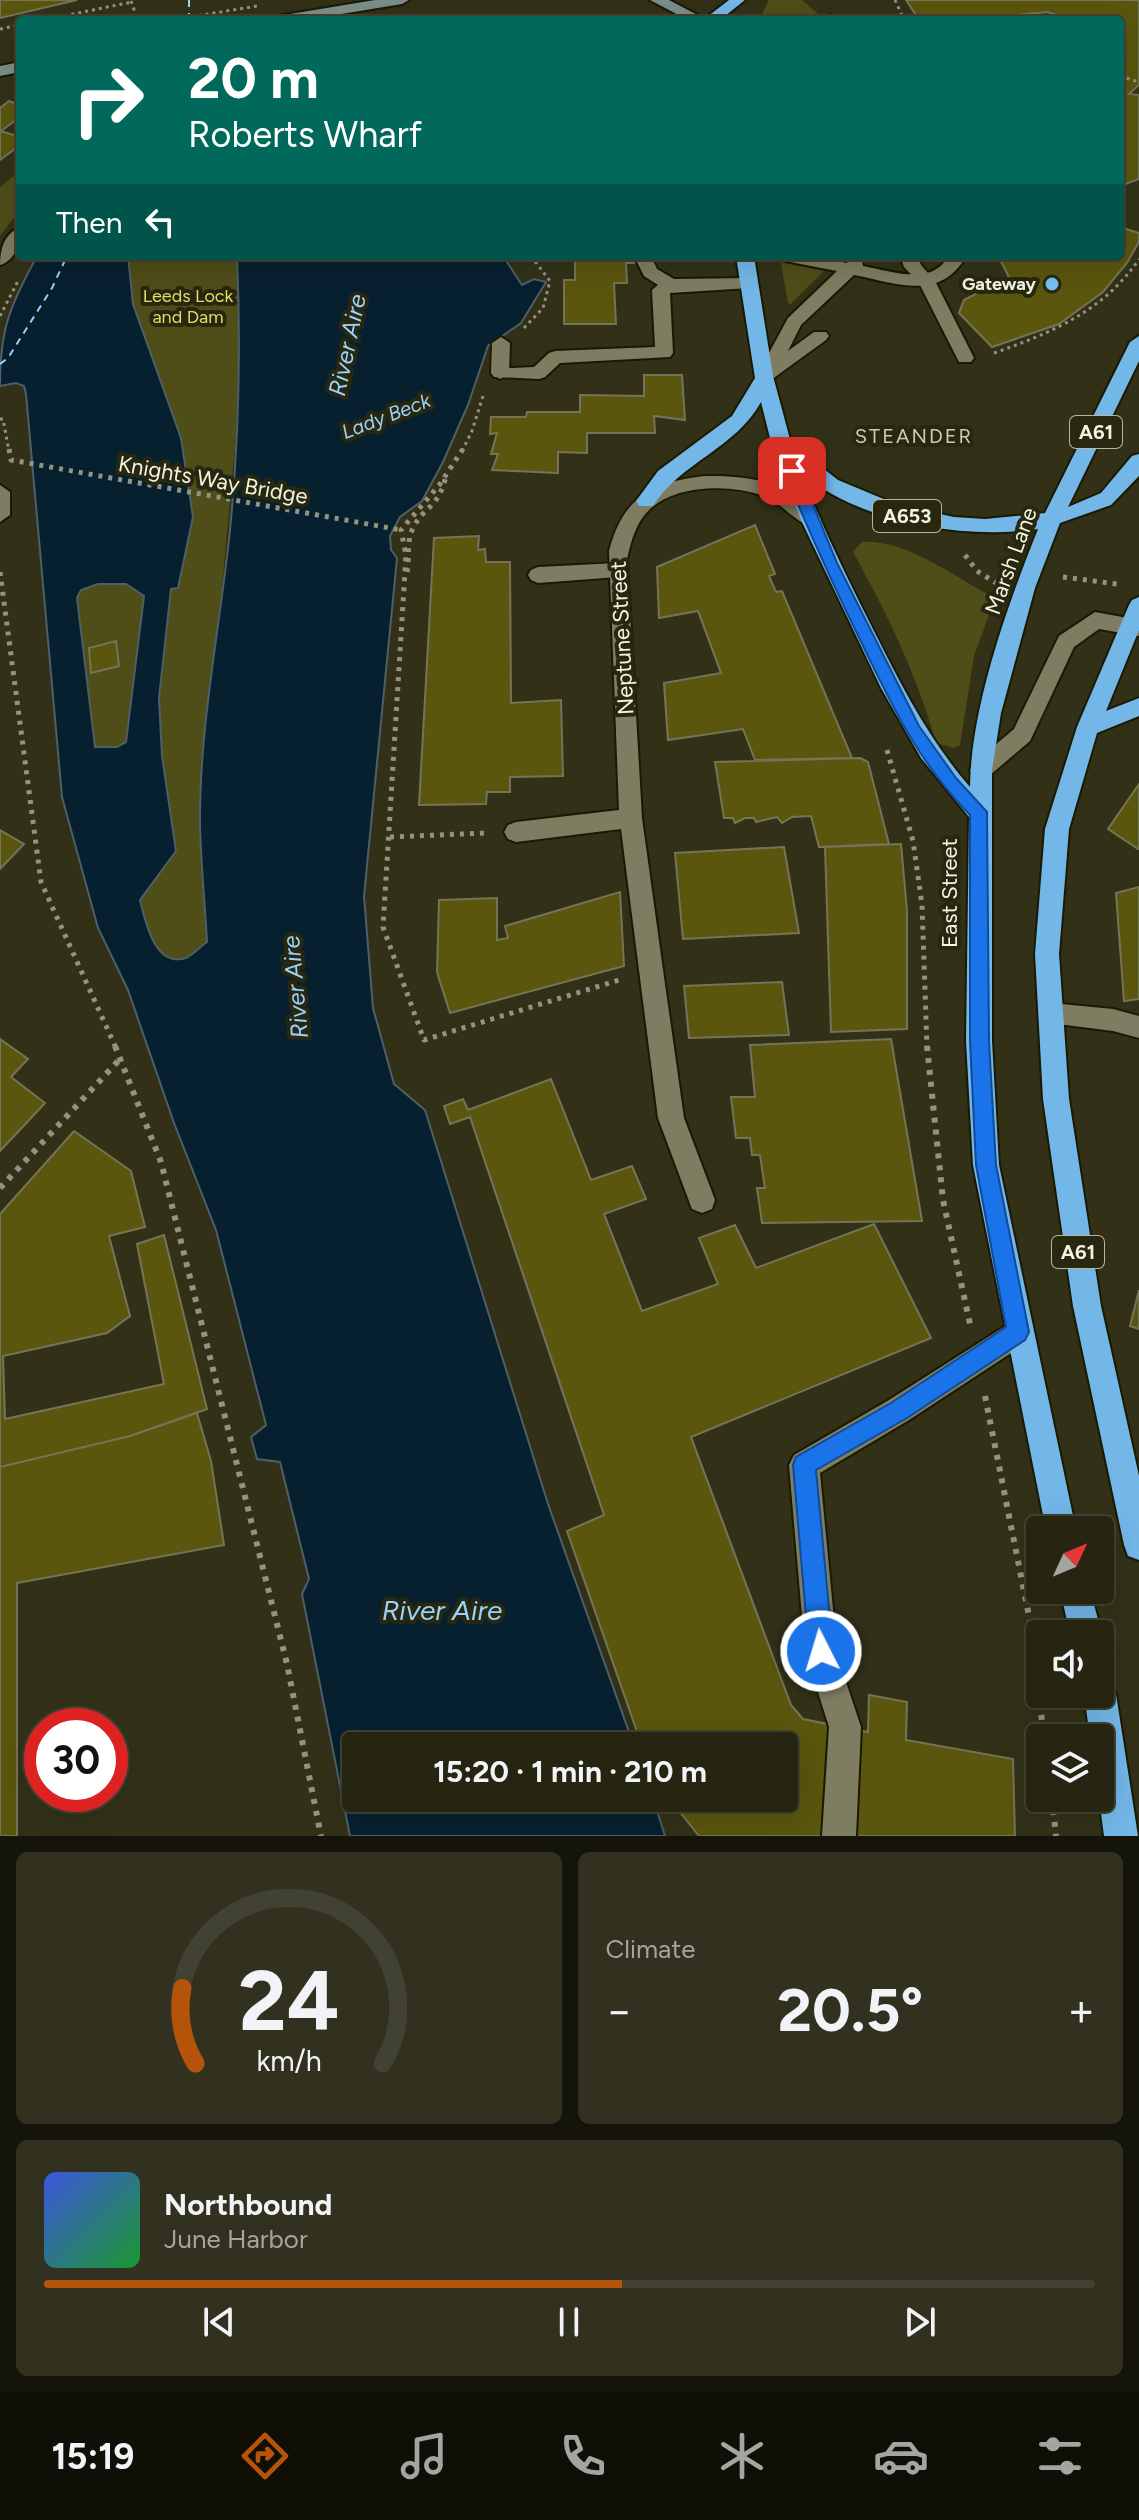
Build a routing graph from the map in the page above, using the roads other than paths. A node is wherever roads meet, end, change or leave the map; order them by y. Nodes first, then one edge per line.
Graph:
1 (402, 0) edge
2 (657, 0) edge
3 (738, 0) edge
4 (302, 16) edge
5 (695, 16) edge
6 (712, 16) edge
7 (16, 238) edge
8 (0, 260) edge
9 (645, 260) dead end
10 (746, 260) edge
11 (826, 260) edge
12 (910, 260) edge
13 (955, 260) edge
14 (856, 263) edge
15 (926, 281) junction
16 (749, 283) junction
17 (671, 285) junction
18 (820, 336) dead end
19 (1139, 342) edge
20 (501, 343) dead end
21 (965, 358) road end
22 (764, 379) junction
23 (782, 447) junction
24 (1139, 461) edge
25 (0, 492) edge
26 (646, 501) junction
27 (0, 515) edge
28 (811, 519) junction
29 (1051, 521) junction
30 (618, 570) junction
31 (538, 575) dead end
32 (1136, 619) edge
33 (1139, 707) edge
34 (1088, 727) junction
35 (981, 770) junction
36 (979, 812) junction
37 (631, 818) junction
38 (516, 832) road end
39 (1051, 1014) junction
40 (1139, 1027) edge
41 (702, 1200) dead end
42 (1018, 1332) junction
43 (1058, 1516) edge
44 (1139, 1545) edge
45 (1102, 1708) edge
46 (839, 1836) edge
47 (1121, 1836) edge

1 - 4 main road
2 - 5 main road
3 - 6 highway
7 - 8 street
9 - 17 street
10 - 16 highway, East Street
11 - 14 street
12 - 15 street
13 - 15 street
14 - 15 street
14 - 22 street
15 - 21 street
16 - 17 street
16 - 22 highway, East Street
17 - 20 street
18 - 22 street
19 - 29 highway, Marsh Lane / A61
22 - 23 highway, East Street
22 - 26 highway
23 - 28 highway, East Street
23 - 29 highway, A653
24 - 29 highway, A653
25 - 27 street
26 - 28 street
26 - 30 street, Neptune Street
28 - 36 highway, East Street
29 - 35 highway, Marsh Lane / A61
30 - 31 street
30 - 37 street, Neptune Street
32 - 34 highway, A61
32 - 35 street
33 - 34 highway
34 - 39 highway, A61
35 - 36 highway, Marsh Lane / A61
36 - 42 highway, East Street / A61
37 - 38 street
37 - 41 street, Neptune Street
39 - 40 street
39 - 44 highway, A61
42 - 43 highway, East Street / A61
42 - 46 street
45 - 47 highway

